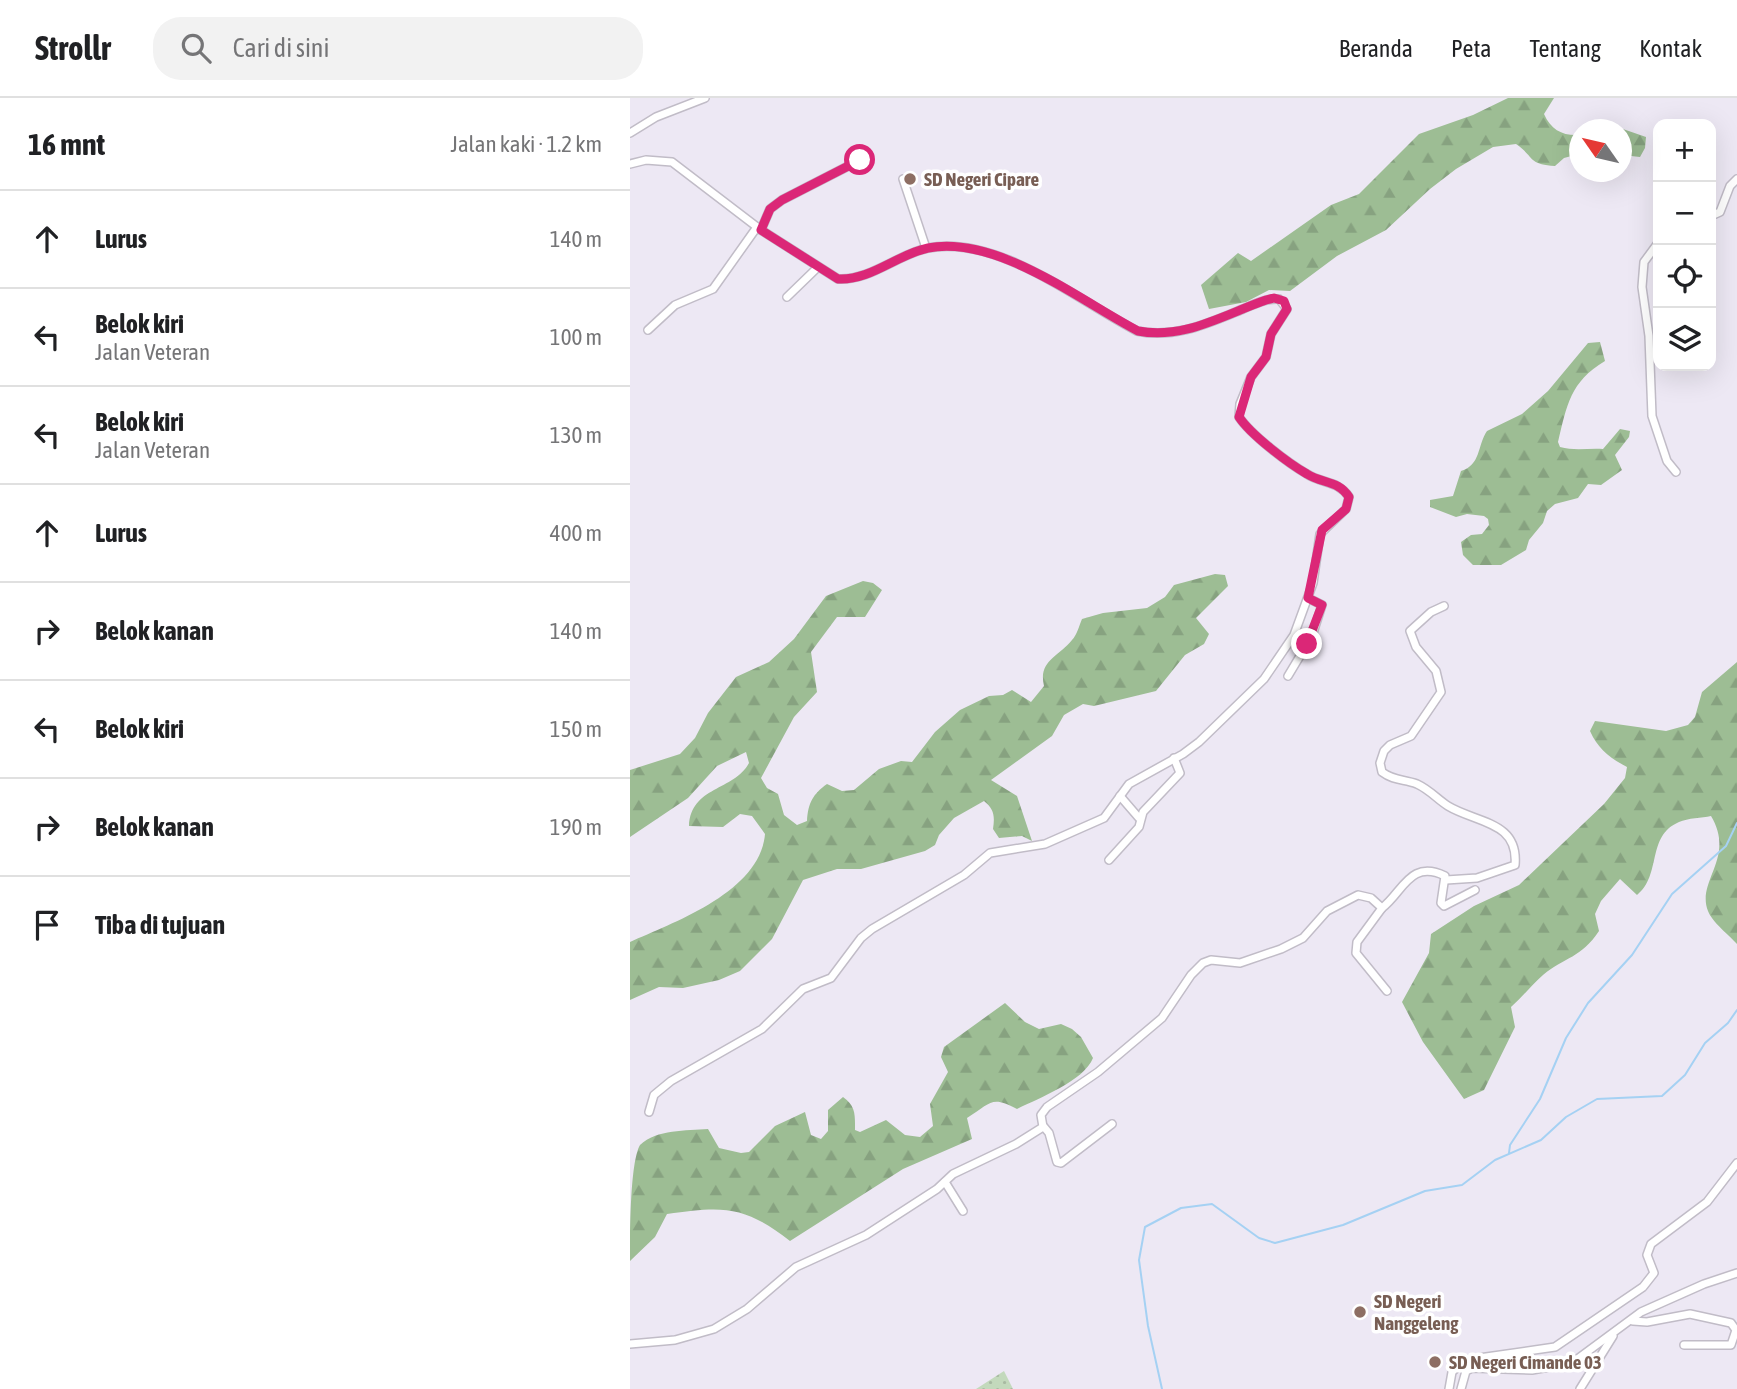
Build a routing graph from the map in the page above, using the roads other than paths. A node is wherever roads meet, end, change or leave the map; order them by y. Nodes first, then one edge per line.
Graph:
1 (705, 98) edge
2 (630, 133) edge
3 (860, 160) dead end
4 (630, 164) edge
5 (903, 179) dead end
6 (1737, 179) edge
7 (1716, 214) edge
8 (759, 229) junction
9 (1657, 245) edge
10 (926, 248) junction
11 (817, 268) junction
12 (787, 297) dead end
13 (648, 330) dead end
14 (1676, 472) dead end
15 (1308, 598) junction
16 (1444, 606) dead end
17 (1288, 676) dead end
18 (1174, 758) junction
19 (1120, 796) junction
20 (1139, 818) junction
21 (1110, 860) dead end
22 (1446, 880) junction
23 (1475, 890) dead end
24 (1382, 908) junction
25 (1387, 991) dead end
26 (649, 1112) dead end
27 (1112, 1124) dead end
28 (1044, 1127) junction
29 (1737, 1163) edge
30 (945, 1182) junction
31 (963, 1211) dead end
32 (1737, 1273) edge
33 (1632, 1321) junction
34 (1613, 1335) junction
35 (630, 1344) edge
36 (1684, 1345) dead end
37 (1449, 1389) edge
38 (1461, 1389) edge
39 (1580, 1389) edge

1 - 2 street
3 - 8 street
4 - 8 street
5 - 10 street
6 - 7 street
8 - 11 street
8 - 13 street
9 - 14 street
10 - 11 street
10 - 15 street
11 - 12 street
15 - 17 street
15 - 18 street
16 - 22 street
18 - 19 street
18 - 20 street
19 - 20 street
19 - 26 street
20 - 21 street
22 - 23 street
22 - 24 street
24 - 25 street
24 - 28 street
27 - 28 street
28 - 30 street
29 - 37 street
30 - 31 street
30 - 35 street
32 - 33 street
33 - 34 street
33 - 36 street
34 - 38 street
34 - 39 street

